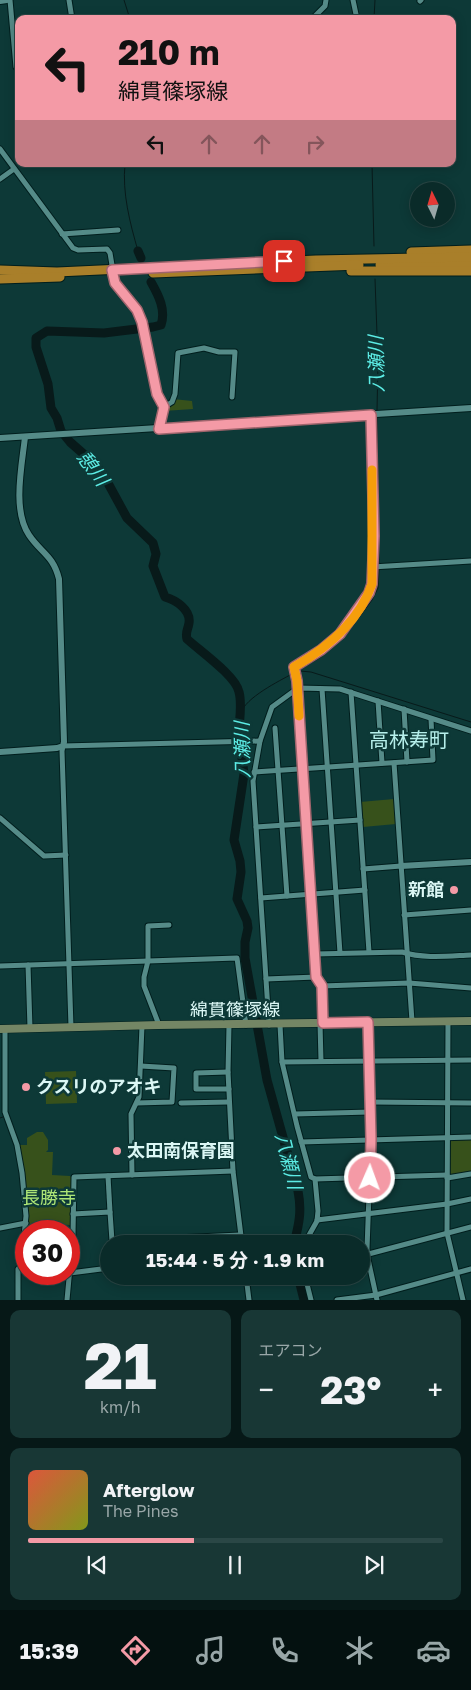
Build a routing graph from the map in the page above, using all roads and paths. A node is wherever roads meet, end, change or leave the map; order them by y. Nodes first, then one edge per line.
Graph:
1 (9, 0) edge
2 (69, 0) edge
3 (326, 0) edge
4 (354, 0) edge
5 (0, 1) edge
6 (71, 15) edge
7 (316, 15) edge
8 (357, 15) edge
9 (15, 57) edge
10 (0, 149) edge
11 (14, 169) junction
12 (0, 179) edge
13 (118, 230) dead end
14 (62, 234) junction
15 (471, 250) edge
16 (471, 257) edge
17 (269, 262) junction
18 (471, 264) edge
19 (254, 269) junction
20 (0, 270) edge
21 (471, 271) edge
22 (112, 272) junction
23 (0, 279) edge
24 (232, 397) dead end
25 (164, 407) junction
26 (471, 408) edge
27 (376, 414) junction
28 (159, 429) junction
29 (25, 437) junction
30 (0, 438) edge
31 (471, 561) edge
32 (373, 567) junction
33 (298, 688) junction
34 (322, 688) junction
35 (351, 692) junction
36 (378, 701) junction
37 (404, 709) junction
38 (431, 718) junction
39 (275, 728) dead end
40 (471, 731) edge
41 (260, 741) junction
42 (63, 746) junction
43 (0, 752) edge
44 (407, 762) junction
45 (382, 763) junction
46 (394, 763) junction
47 (356, 765) junction
48 (328, 767) junction
49 (303, 769) junction
50 (278, 770) junction
51 (254, 772) junction
52 (0, 818) edge
53 (360, 820) junction
54 (332, 822) junction
55 (306, 823) junction
56 (282, 825) junction
57 (256, 827) junction
58 (66, 855) junction
59 (471, 862) edge
60 (401, 866) junction
61 (363, 869) junction
62 (364, 890) junction
63 (337, 892) junction
64 (311, 894) junction
65 (287, 896) junction
66 (261, 898) junction
67 (471, 910) edge
68 (404, 915) junction
69 (169, 925) dead end
70 (369, 952) junction
71 (340, 953) junction
72 (314, 954) junction
73 (407, 954) junction
74 (471, 955) edge
75 (148, 961) junction
76 (69, 964) junction
77 (28, 965) junction
78 (0, 966) edge
79 (316, 977) junction
80 (266, 979) junction
81 (409, 983) junction
82 (322, 986) junction
83 (471, 988) edge
84 (412, 1021) junction
85 (448, 1021) junction
86 (471, 1021) edge
87 (368, 1022) junction
88 (321, 1023) junction
89 (159, 1025) junction
90 (229, 1025) junction
91 (247, 1025) junction
92 (268, 1025) junction
93 (280, 1025) junction
94 (142, 1026) junction
95 (71, 1027) junction
96 (30, 1028) junction
97 (2, 1029) edge
98 (368, 1060) junction
99 (448, 1060) junction
100 (471, 1060) edge
101 (321, 1061) junction
102 (282, 1062) junction
103 (141, 1066) junction
104 (228, 1072) junction
105 (229, 1088) junction
106 (230, 1102) junction
107 (370, 1102) junction
108 (137, 1103) junction
109 (181, 1103) dead end
110 (448, 1103) junction
111 (471, 1103) edge
112 (370, 1112) junction
113 (2, 1113) edge
114 (295, 1114) junction
115 (471, 1137) edge
116 (447, 1138) junction
117 (371, 1139) junction
118 (301, 1142) junction
119 (233, 1171) junction
120 (471, 1174) edge
121 (132, 1175) junction
122 (108, 1176) junction
123 (447, 1177) junction
124 (370, 1178) junction
125 (315, 1179) junction
126 (471, 1199) edge
127 (447, 1204) junction
128 (110, 1212) junction
129 (73, 1214) junction
130 (368, 1214) junction
131 (26, 1220) edge
132 (72, 1220) edge
133 (317, 1220) junction
134 (15, 1225) edge
135 (471, 1227) edge
136 (0, 1228) edge
137 (447, 1233) junction
138 (111, 1235) edge
139 (240, 1235) edge
140 (309, 1235) edge
141 (366, 1235) edge
142 (370, 1253) edge
143 (100, 1269) edge
144 (471, 1269) edge
145 (80, 1272) edge
146 (457, 1273) junction
147 (370, 1276) edge
148 (18, 1285) edge
149 (69, 1285) edge
150 (247, 1285) edge
151 (307, 1285) edge
152 (376, 1297) edge
153 (18, 1300) edge
154 (67, 1300) edge
155 (249, 1300) edge
156 (311, 1300) edge
157 (337, 1300) edge
158 (463, 1300) edge

1 - 5 street
1 - 9 street
2 - 6 street
3 - 7 street
4 - 8 street
10 - 11 street
11 - 12 street
11 - 14 street
13 - 14 street
14 - 22 street
15 - 17 highway
16 - 17 highway
17 - 22 highway
18 - 19 highway
19 - 21 highway
19 - 22 highway
20 - 22 highway
22 - 23 highway
22 - 25 street
24 - 25 street
25 - 28 street
26 - 27 street
27 - 28 street
27 - 32 street
28 - 29 street
29 - 30 street
29 - 42 street
31 - 32 street
32 - 33 street
33 - 34 street
33 - 41 street
33 - 49 street
34 - 35 street
34 - 48 street
35 - 36 street
35 - 47 street
36 - 37 street
36 - 45 street
37 - 38 street
37 - 44 street
38 - 40 street
38 - 44 street
39 - 50 street
41 - 42 street
41 - 51 street
42 - 43 street
42 - 58 street
44 - 46 street
45 - 46 street
45 - 47 street
46 - 60 street
47 - 48 street
47 - 53 street
48 - 49 street
48 - 54 street
49 - 50 street
49 - 55 street
50 - 51 street
50 - 56 street
51 - 57 street
52 - 58 street
53 - 54 street
53 - 61 street
54 - 55 street
54 - 63 street
55 - 56 street
55 - 64 street
56 - 57 street
56 - 65 street
57 - 66 street
58 - 76 street
59 - 60 street
60 - 61 street
60 - 68 street
61 - 62 street
62 - 63 street
62 - 70 street
63 - 64 street
63 - 71 street
64 - 65 street
64 - 72 street
65 - 66 street
66 - 80 street
67 - 68 street
68 - 73 street
69 - 75 street
70 - 71 street
70 - 73 street
71 - 72 street
72 - 79 street
73 - 74 street
73 - 81 street
75 - 76 street
75 - 89 street
75 - 91 street
76 - 77 street
76 - 95 street
77 - 78 street
77 - 96 street
79 - 80 street
79 - 82 street
80 - 92 street
81 - 82 street
81 - 83 street
81 - 84 street
82 - 88 street
84 - 85 main road, 綿貫篠塚線
84 - 87 main road, 綿貫篠塚線
85 - 86 main road, 綿貫篠塚線
85 - 99 street
87 - 88 main road, 綿貫篠塚線
87 - 98 street
88 - 93 main road, 綿貫篠塚線
88 - 101 street
89 - 90 main road, 綿貫篠塚線
89 - 94 main road, 綿貫篠塚線
90 - 91 main road, 綿貫篠塚線
90 - 104 street
91 - 92 main road, 綿貫篠塚線
92 - 93 main road, 綿貫篠塚線
93 - 102 street
94 - 95 main road, 綿貫篠塚線
94 - 103 street
95 - 96 main road, 綿貫篠塚線
96 - 97 main road, 綿貫篠塚線
97 - 113 street
98 - 99 street
98 - 101 street
98 - 107 street
99 - 100 street
99 - 110 street
101 - 102 street
102 - 114 street
103 - 108 street
103 - 108 street
104 - 105 street
104 - 105 street
105 - 106 street
106 - 109 street
106 - 119 street
107 - 110 street
107 - 112 street
108 - 121 street
110 - 111 street
110 - 116 street
112 - 114 street
112 - 117 street
113 - 131 street
114 - 118 street
115 - 116 street
116 - 117 street
116 - 123 street
117 - 118 street
117 - 124 street
118 - 125 street
119 - 121 street
119 - 139 street
120 - 123 street
121 - 122 street
122 - 128 street
122 - 129 street
123 - 124 street
123 - 127 street
124 - 125 street
124 - 130 street
125 - 133 street
126 - 127 street
127 - 130 street
127 - 137 street
128 - 129 street
128 - 138 street
129 - 132 street
130 - 133 street
130 - 141 street
133 - 140 street
134 - 136 street
135 - 137 street
137 - 142 street
137 - 146 street
143 - 145 street
144 - 146 street
146 - 152 street
146 - 158 street
147 - 152 street
148 - 153 street
149 - 154 street
150 - 155 street
151 - 156 street
152 - 157 street

